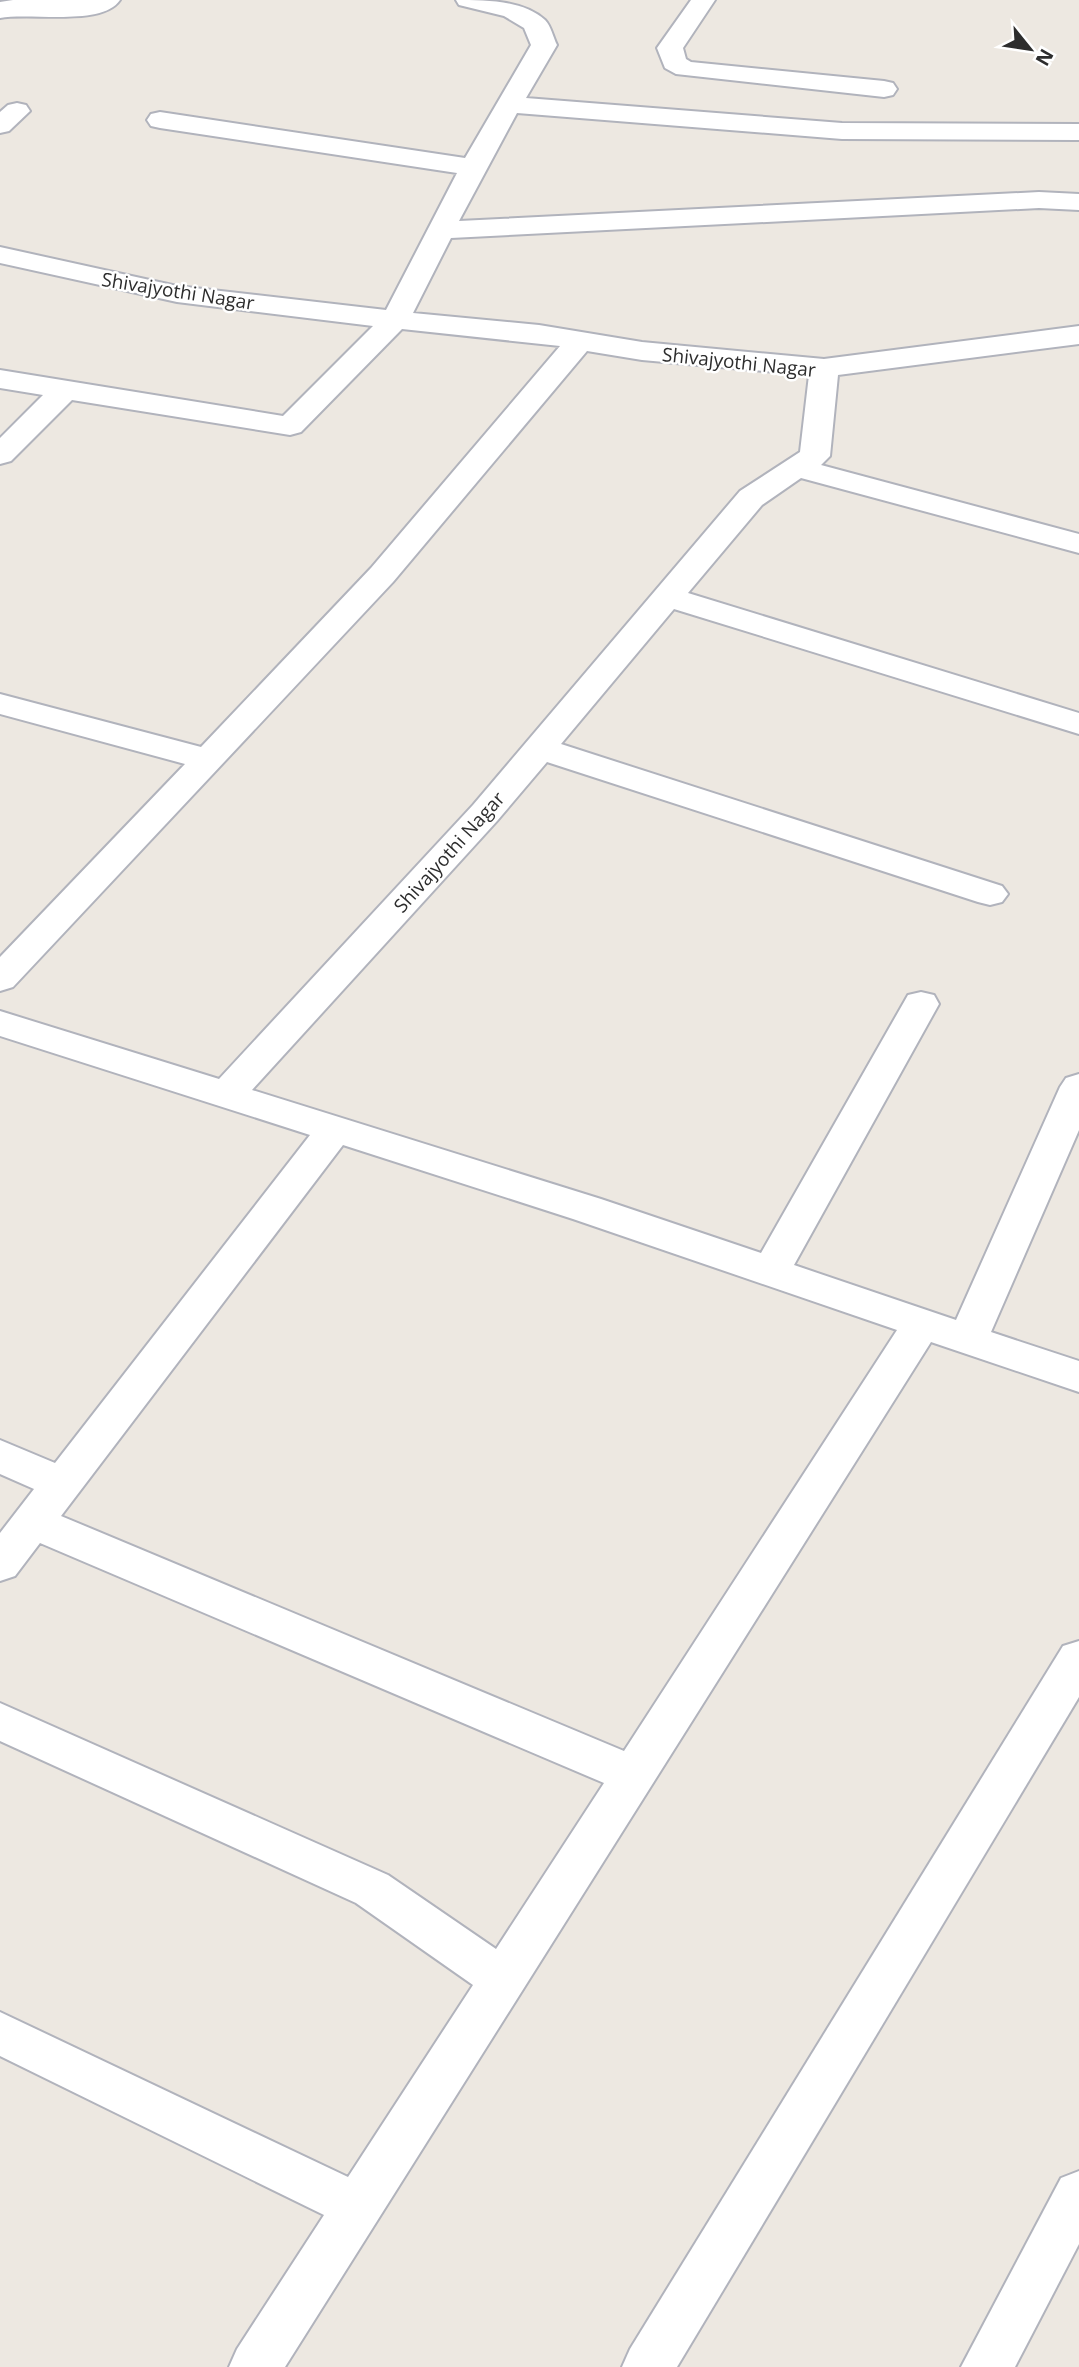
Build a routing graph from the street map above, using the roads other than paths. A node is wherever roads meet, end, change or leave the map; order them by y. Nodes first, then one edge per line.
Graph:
1 (108, 0) edge
2 (467, 0) edge
3 (703, 0) edge
4 (0, 10) edge
5 (884, 89) dead end
6 (509, 104) junction
7 (160, 120) dead end
8 (1079, 132) edge
9 (473, 167) junction
10 (1079, 201) edge
11 (441, 230) junction
12 (0, 255) edge
13 (395, 320) junction
14 (1079, 335) edge
15 (580, 341) junction
16 (824, 368) junction
17 (0, 379) edge
18 (66, 389) junction
19 (0, 455) edge
20 (797, 468) junction
21 (1079, 544) edge
22 (669, 597) junction
23 (0, 704) edge
24 (1079, 724) edge
25 (539, 748) junction
26 (207, 759) junction
27 (990, 894) dead end
28 (0, 979) edge
29 (921, 1004) dead end
30 (0, 1023) edge
31 (1079, 1087) edge
32 (227, 1094) junction
33 (335, 1129) junction
34 (770, 1272) junction
35 (922, 1324) junction
36 (968, 1339) junction
37 (1079, 1377) edge
38 (0, 1456) edge
39 (62, 1484) junction
40 (33, 1522) junction
41 (0, 1564) edge
42 (1079, 1659) edge
43 (0, 1721) edge
44 (634, 1775) junction
45 (503, 1980) junction
46 (0, 2033) edge
47 (1079, 2194) edge
48 (357, 2207) junction
49 (255, 2367) edge
50 (648, 2367) edge
51 (988, 2367) edge

1 - 4 street
2 - 6 street
3 - 5 street
6 - 8 street
6 - 9 street
7 - 9 street
9 - 11 street
10 - 11 street
11 - 13 street
12 - 13 street, Shivajyothi Nagar
13 - 15 street, Shivajyothi Nagar
13 - 18 street
14 - 16 street
15 - 16 street, Shivajyothi Nagar
15 - 26 street
16 - 20 street, Shivajyothi Nagar
17 - 18 street
18 - 19 street
20 - 21 street
20 - 22 street, Shivajyothi Nagar
22 - 24 street
22 - 25 street, Shivajyothi Nagar
23 - 26 street
25 - 27 street
25 - 32 street, Shivajyothi Nagar
26 - 28 street
29 - 34 street
30 - 32 street
31 - 36 street
32 - 33 street
33 - 34 street
33 - 39 street
34 - 35 street
35 - 36 street
35 - 44 street
36 - 37 street
38 - 39 street
39 - 40 street
40 - 41 street
40 - 44 street
42 - 50 street
43 - 45 street
44 - 45 street
45 - 48 street
46 - 48 street
47 - 51 street
48 - 49 street

